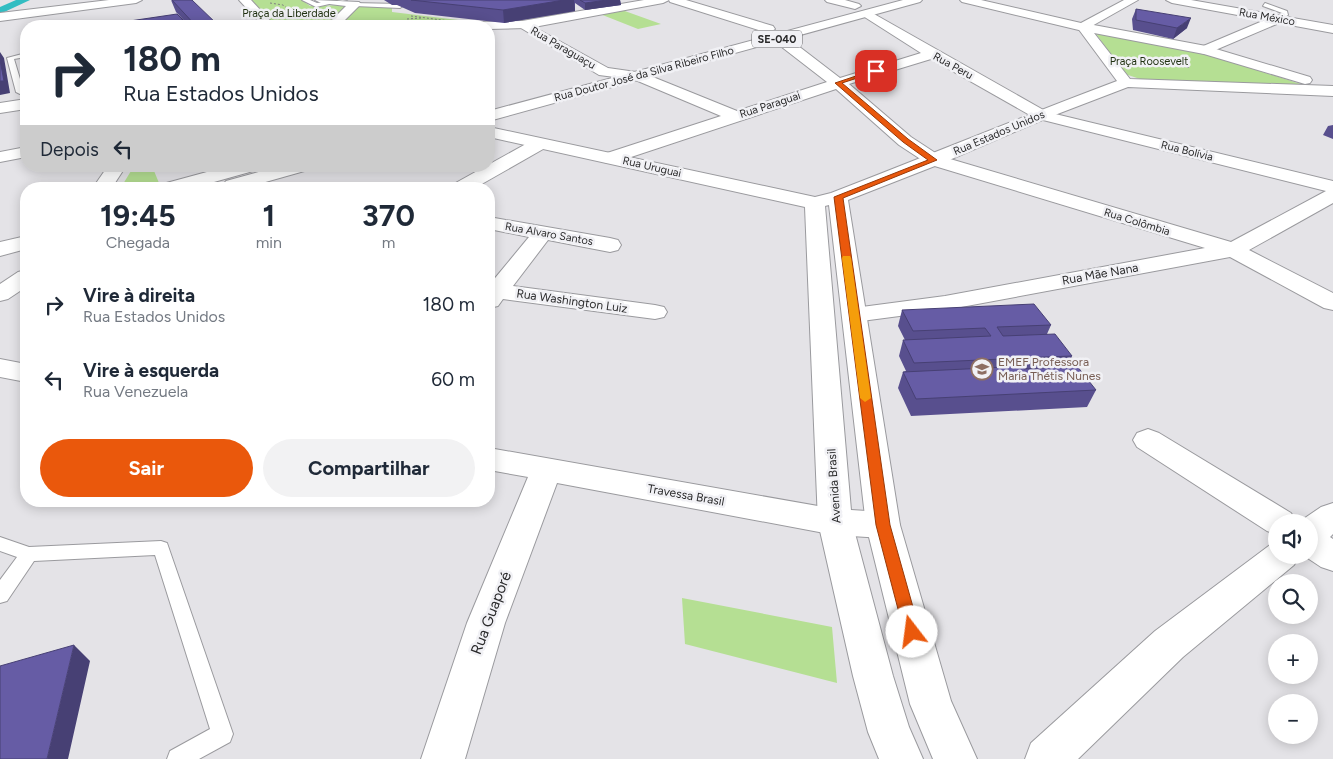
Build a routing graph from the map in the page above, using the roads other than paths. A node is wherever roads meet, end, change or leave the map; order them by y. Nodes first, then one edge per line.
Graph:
1 (136, 0) edge
2 (245, 0) edge
3 (305, 0) edge
4 (663, 0) edge
5 (674, 0) edge
6 (831, 0) edge
7 (878, 0) edge
8 (916, 0) edge
9 (966, 0) edge
10 (1132, 0) edge
11 (1172, 0) edge
12 (327, 1) edge
13 (350, 2) edge
14 (1265, 4) dead end
15 (400, 6) dead end
16 (861, 10) junction
17 (0, 17) edge
18 (1278, 19) junction
19 (263, 20) edge
20 (336, 20) edge
21 (522, 25) junction
22 (495, 26) edge
23 (1083, 27) junction
24 (1333, 29) edge
25 (774, 33) junction
26 (1206, 50) junction
27 (932, 54) junction
28 (20, 56) edge
29 (604, 72) junction
30 (638, 76) junction
31 (838, 83) junction
32 (1126, 83) junction
33 (1333, 90) edge
34 (20, 92) edge
35 (495, 100) edge
36 (20, 105) edge
37 (0, 108) edge
38 (495, 114) edge
39 (1041, 115) junction
40 (735, 116) junction
41 (495, 133) edge
42 (539, 144) junction
43 (20, 153) edge
44 (0, 157) edge
45 (610, 158) junction
46 (934, 160) junction
47 (495, 169) edge
48 (229, 172) edge
49 (280, 172) edge
50 (489, 172) edge
51 (192, 182) edge
52 (244, 182) edge
53 (471, 182) edge
54 (1333, 186) edge
55 (1333, 195) edge
56 (827, 200) junction
57 (495, 224) edge
58 (20, 228) edge
59 (0, 233) edge
60 (542, 234) junction
61 (20, 244) edge
62 (610, 245) dead end
63 (0, 249) edge
64 (1233, 250) junction
65 (20, 281) edge
66 (495, 289) edge
67 (0, 294) edge
68 (495, 294) edge
69 (1333, 303) edge
70 (656, 312) dead end
71 (854, 315) junction
72 (0, 368) edge
73 (20, 372) edge
74 (1148, 440) dead end
75 (495, 460) edge
76 (547, 469) junction
77 (1268, 515) edge
78 (1333, 516) edge
79 (835, 522) junction
80 (883, 525) junction
81 (1318, 527) edge
82 (0, 544) edge
83 (1318, 547) edge
84 (29, 554) junction
85 (1333, 557) edge
86 (1271, 564) edge
87 (0, 595) edge
88 (178, 759) edge
89 (443, 759) edge
90 (902, 759) edge
91 (955, 759) edge
92 (1047, 759) edge

1 - 17 street
2 - 19 street
3 - 12 lane
4 - 21 street
5 - 25 street
6 - 16 street, Rua Peru
7 - 16 street, Rua Doutor José da Silva Ribeiro Filho / SE-040
8 - 16 street, Rua Doutor José da Silva Ribeiro Filho / SE-040
9 - 23 street
10 - 23 street
11 - 18 street, Rua México
12 - 13 street
13 - 15 lane
13 - 20 street
14 - 18 lane
16 - 25 street, Rua Doutor José da Silva Ribeiro Filho / SE-040
16 - 27 street, Rua Peru
18 - 24 street, Rua México
18 - 26 street
21 - 22 street
21 - 29 street, Rua Paraguaçu
23 - 26 street
23 - 32 street
25 - 29 street, Rua Doutor José da Silva Ribeiro Filho / SE-040
25 - 30 street, Rua Doutor José da Silva Ribeiro Filho / SE-040
25 - 31 street, Rua Colômbia
26 - 33 street
27 - 31 street, Rua Paraguai
27 - 39 street, Rua Peru
28 - 34 lane
29 - 30 street
29 - 35 street, Rua Doutor José da Silva Ribeiro Filho / SE-040
30 - 38 street, Rua Doutor José da Silva Ribeiro Filho / SE-040
30 - 40 street
31 - 40 street, Rua Paraguai
31 - 46 street, Rua Colômbia
32 - 33 street
32 - 39 street, Rua Estados Unidos
36 - 37 street
39 - 46 street, Rua Estados Unidos
39 - 54 street, Rua Bolívia
40 - 45 street, Rua Paraguai
41 - 42 street, Rua Uruguai
42 - 45 street, Rua Uruguai
42 - 47 street
43 - 44 street
45 - 56 street, Rua Uruguai
46 - 56 street, Rua Estados Unidos
46 - 64 street, Rua Colômbia
48 - 51 street
49 - 52 street
50 - 53 street
55 - 64 street, Rua Mãe Nana
56 - 71 street
56 - 79 street, Avenida Brasil
57 - 60 street, Rua Alvaro Santos
58 - 59 street
60 - 62 street, Rua Alvaro Santos
60 - 66 street
61 - 63 street
64 - 69 street, Rua Colômbia
64 - 71 street, Rua Mãe Nana
65 - 67 street
68 - 70 street, Rua Washington Luiz
71 - 80 street
72 - 73 street
74 - 77 street
75 - 76 street, Travessa Brasil
76 - 79 street, Travessa Brasil
76 - 89 street, Rua Guaporé
78 - 81 street
79 - 80 street, Travessa Brasil
79 - 90 street, Avenida Brasil
80 - 91 street
82 - 84 lane
83 - 85 street
84 - 87 lane
84 - 88 lane
86 - 92 street

